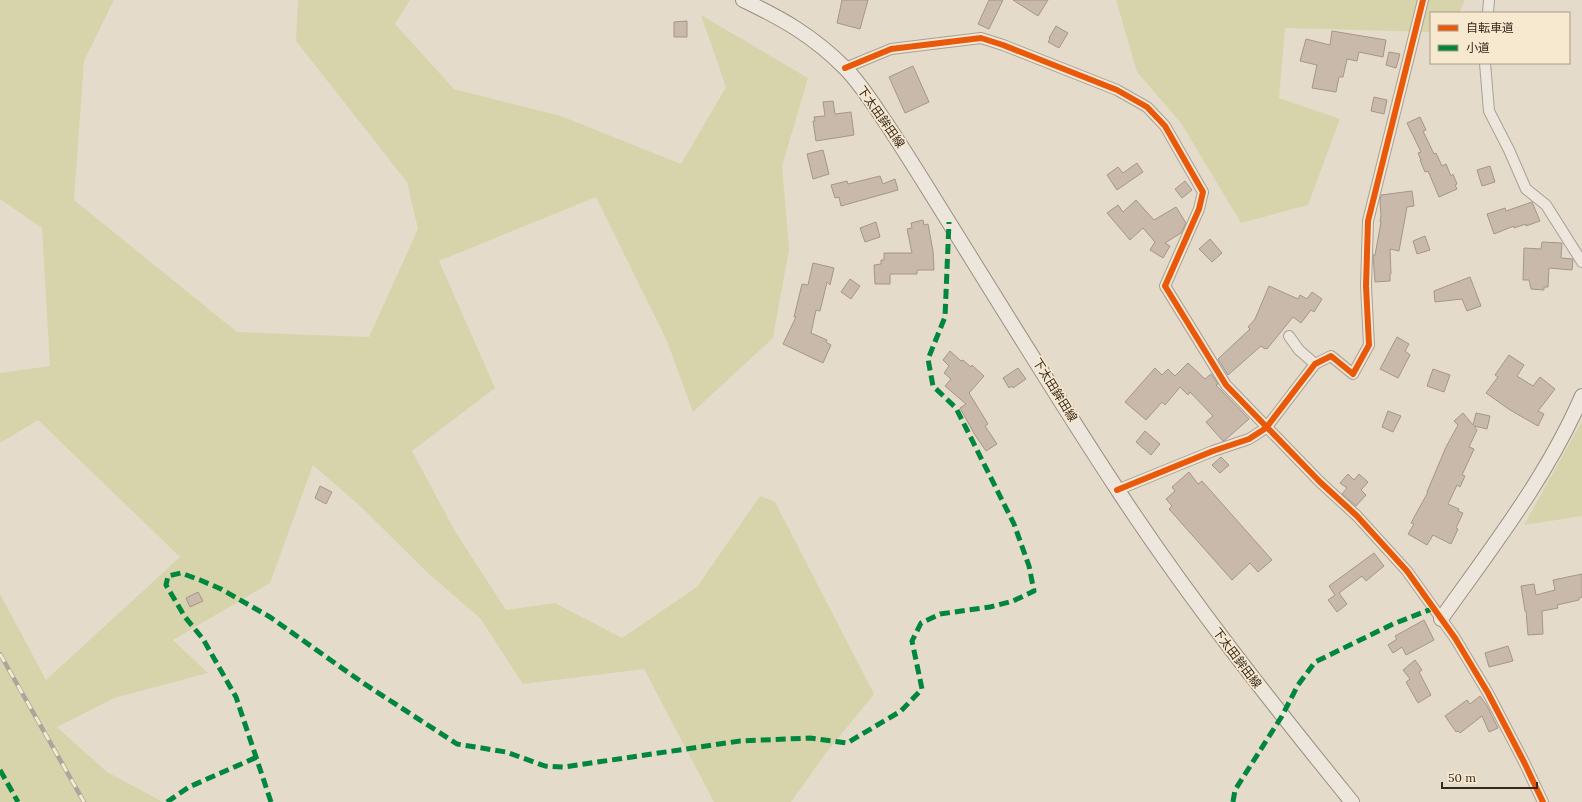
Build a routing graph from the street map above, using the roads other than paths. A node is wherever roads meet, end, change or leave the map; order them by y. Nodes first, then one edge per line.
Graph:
1 (743, 0) edge
2 (1423, 0) edge
3 (1489, 0) edge
4 (1488, 12) edge
5 (1485, 64) edge
6 (845, 68) junction
7 (1582, 262) edge
8 (1289, 336) dead end
9 (1315, 364) junction
10 (1582, 396) edge
11 (1266, 428) junction
12 (1118, 490) junction
13 (1441, 618) junction
14 (1352, 802) edge
15 (1543, 802) edge

1 - 6 main road, 下太田鉾田線
2 - 9 street
3 - 4 street
5 - 7 street
6 - 11 street
6 - 12 main road, 下太田鉾田線
8 - 9 street
9 - 11 street
10 - 13 main road
11 - 12 street
11 - 13 street
12 - 14 main road, 下太田鉾田線
13 - 15 street

